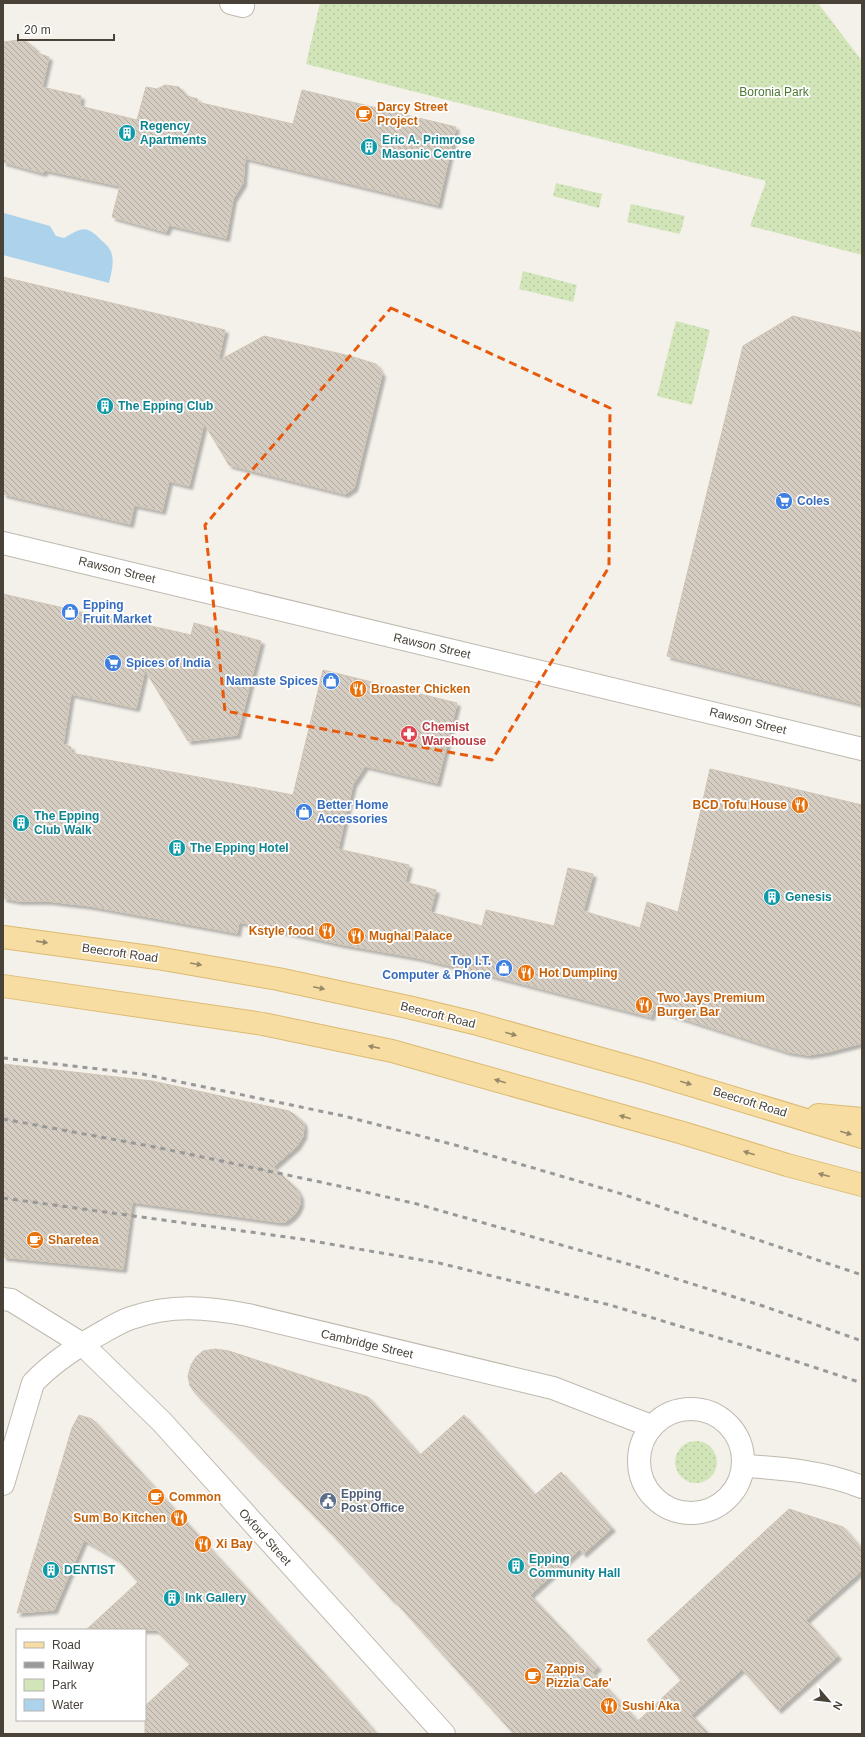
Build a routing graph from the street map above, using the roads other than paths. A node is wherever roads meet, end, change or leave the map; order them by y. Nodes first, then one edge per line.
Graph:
1 (3, 542) edge
2 (862, 749) edge
3 (3, 937) edge
4 (3, 986) edge
5 (783, 1112) junction
6 (862, 1119) edge
7 (862, 1137) edge
8 (862, 1185) edge
9 (3, 1299) edge
10 (82, 1344) junction
11 (652, 1426) junction
12 (743, 1466) junction
13 (3, 1484) edge
14 (862, 1487) edge
15 (444, 1734) edge

1 - 2 street, Rawson Street
3 -> 5 main road, Beecroft Road
8 -> 4 main road
5 - 6 main road
5 -> 7 main road, Beecroft Road
9 - 10 street, Oxford Street
10 - 11 street, Cambridge Street
10 - 13 street, Cambridge Street
10 - 15 street, Oxford Street
11 - 12 street
11 - 12 street
12 - 14 street

